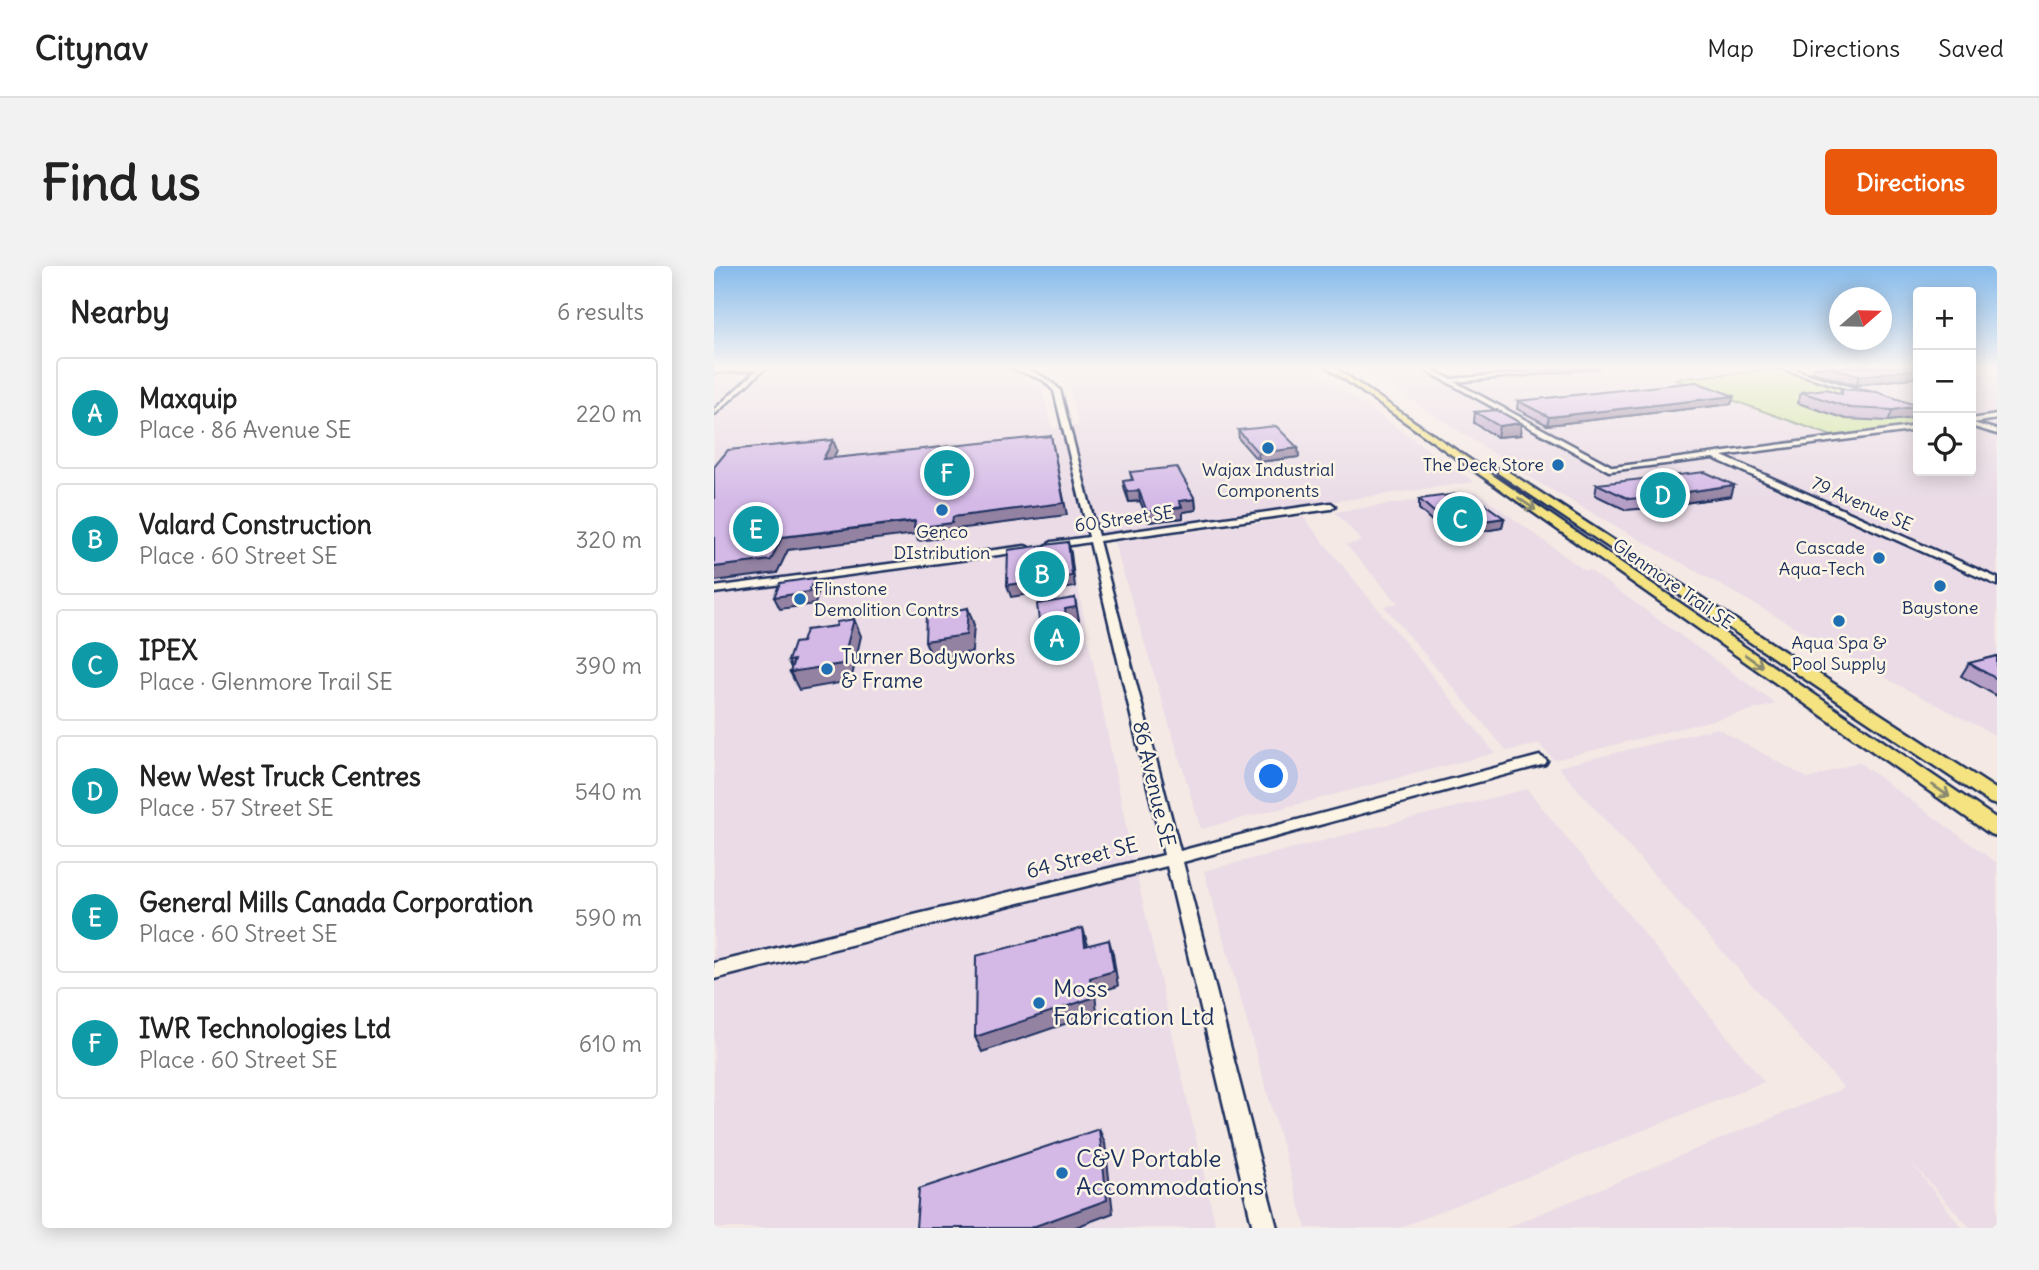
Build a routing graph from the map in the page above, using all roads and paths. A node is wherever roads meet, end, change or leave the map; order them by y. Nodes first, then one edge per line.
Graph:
1 (1063, 412) edge
2 (1395, 412) edge
3 (1412, 412) edge
4 (1506, 412) edge
5 (1997, 417) edge
6 (1976, 421) edge
7 (1976, 424) edge
8 (1913, 429) edge
9 (1997, 432) edge
10 (1713, 455) junction
11 (1331, 506) dead end
12 (1096, 539) junction
13 (1997, 582) edge
14 (714, 590) edge
15 (1740, 630) junction
16 (1540, 761) dead end
17 (1997, 785) edge
18 (1997, 799) edge
19 (1997, 829) edge
20 (1172, 859) junction
21 (714, 971) edge
22 (1265, 1228) edge

1 - 12 street, 86 Avenue SE
2 -> 19 main road, Glenmore Trail SE
3 - 15 main road, Glenmore Trail SE
4 - 10 street
5 - 6 street
7 - 9 street
8 - 10 street
10 - 13 street, 79 Avenue SE
11 - 12 street, 60 Street SE
12 - 14 street, 60 Street SE
12 - 20 street, 86 Avenue SE
15 - 17 main road
15 - 18 main road, Glenmore Trail SE
16 - 20 street, 64 Street SE
20 - 21 street, 64 Street SE
20 - 22 street, 86 Avenue SE

